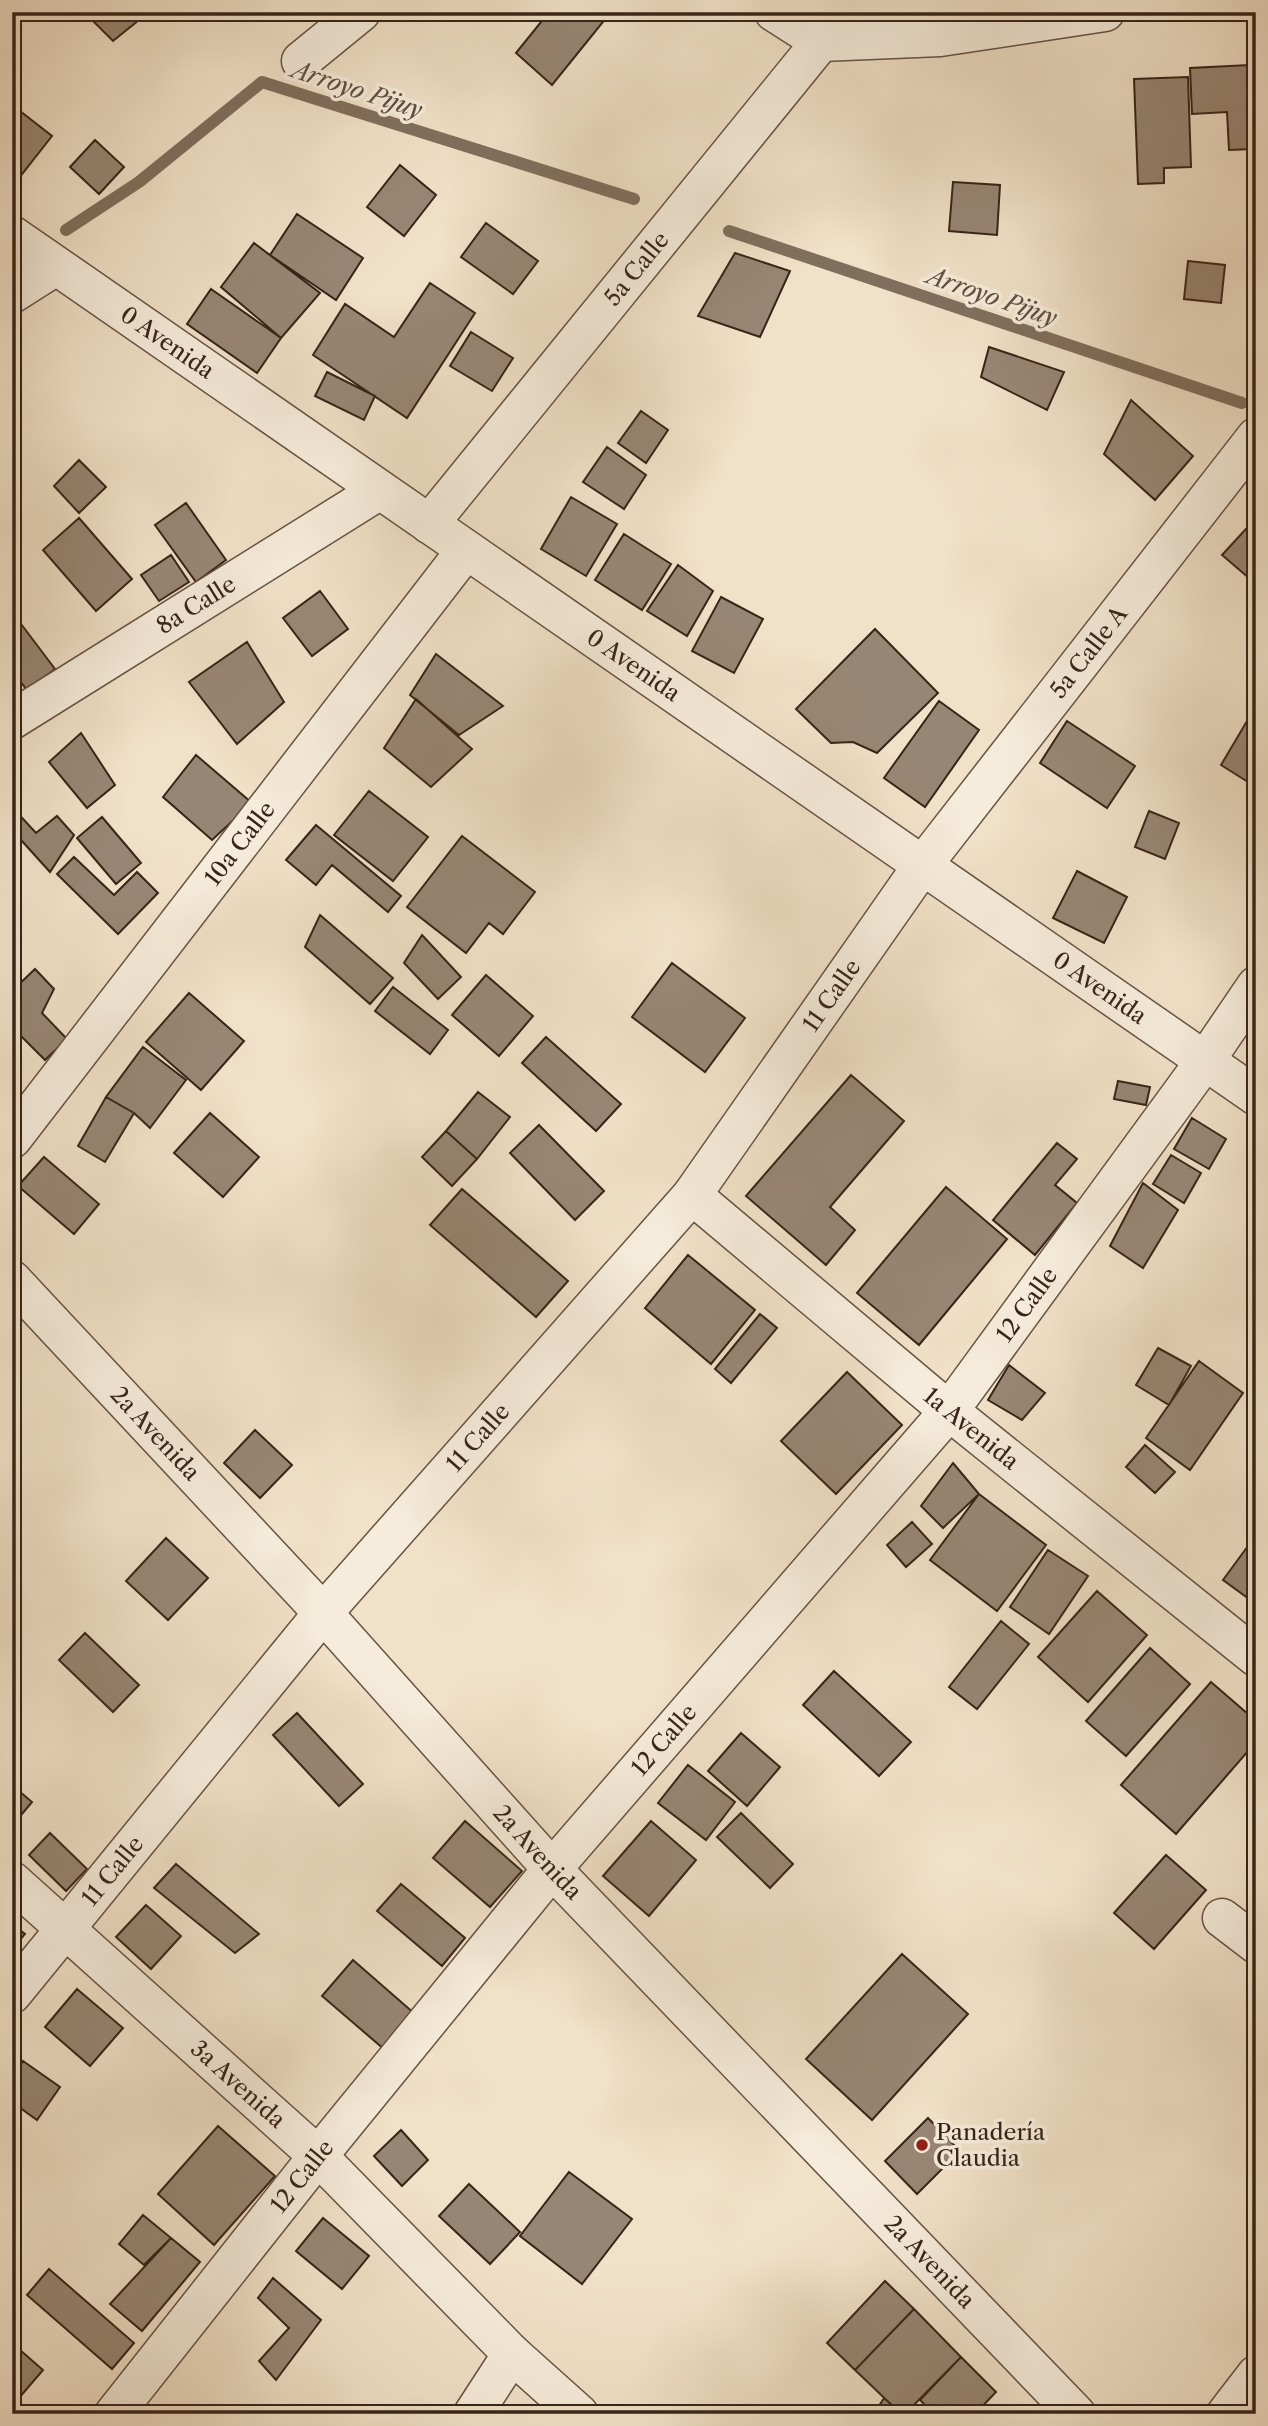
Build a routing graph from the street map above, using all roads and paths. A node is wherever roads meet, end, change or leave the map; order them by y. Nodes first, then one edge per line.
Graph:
1 (362, 12) edge
2 (774, 12) edge
3 (845, 12) edge
4 (1105, 12) edge
5 (821, 42) junction
6 (301, 61) dead end
7 (12, 235) edge
8 (56, 266) junction
9 (12, 294) edge
10 (1255, 440) edge
11 (380, 490) junction
12 (429, 524) junction
13 (466, 550) junction
14 (12, 720) edge
15 (922, 866) junction
16 (1256, 986) edge
17 (1205, 1061) junction
18 (1256, 1096) edge
19 (12, 1139) edge
20 (692, 1195) junction
21 (12, 1280) edge
22 (949, 1411) junction
23 (323, 1613) junction
24 (1256, 1657) edge
25 (552, 1869) junction
26 (12, 1881) edge
27 (1222, 1918) dead end
28 (65, 1928) junction
29 (1256, 1944) edge
30 (12, 1993) edge
31 (318, 2156) junction
32 (512, 2354) junction
33 (1256, 2375) edge
34 (114, 2414) edge
35 (473, 2414) edge
36 (579, 2414) edge
37 (1076, 2414) edge
38 (1226, 2414) edge

1 - 6 street
2 - 5 street
3 - 5 street, 5a Calle
4 - 5 street
5 - 12 street, 5a Calle
7 - 8 street, 0 Avenida
8 - 9 street
8 - 11 street, 0 Avenida
10 - 15 street, 5a Calle A
11 - 12 street, 0 Avenida
11 - 14 street, 8a Calle
12 - 13 street, 0 Avenida
13 - 15 street, 0 Avenida
13 - 19 street, 10a Calle
15 - 17 street, 0 Avenida
15 - 20 street, 11 Calle
16 - 17 street, 12 Calle
17 - 18 street, 0 Avenida
17 - 22 street, 12 Calle
20 - 22 street, 1a Avenida
20 - 23 street, 11 Calle
21 - 23 street, 2a Avenida
22 - 24 street, 1a Avenida
22 - 25 street, 12 Calle
23 - 25 street, 2a Avenida
23 - 28 street, 11 Calle
25 - 31 street, 12 Calle
25 - 37 street, 2a Avenida
26 - 28 street, 3a Avenida
27 - 29 street
28 - 30 street, 11 Calle
28 - 31 street, 3a Avenida
31 - 32 street, 3a Avenida
31 - 34 street, 12 Calle
32 - 35 street
32 - 36 street, 3a Avenida
33 - 38 street

